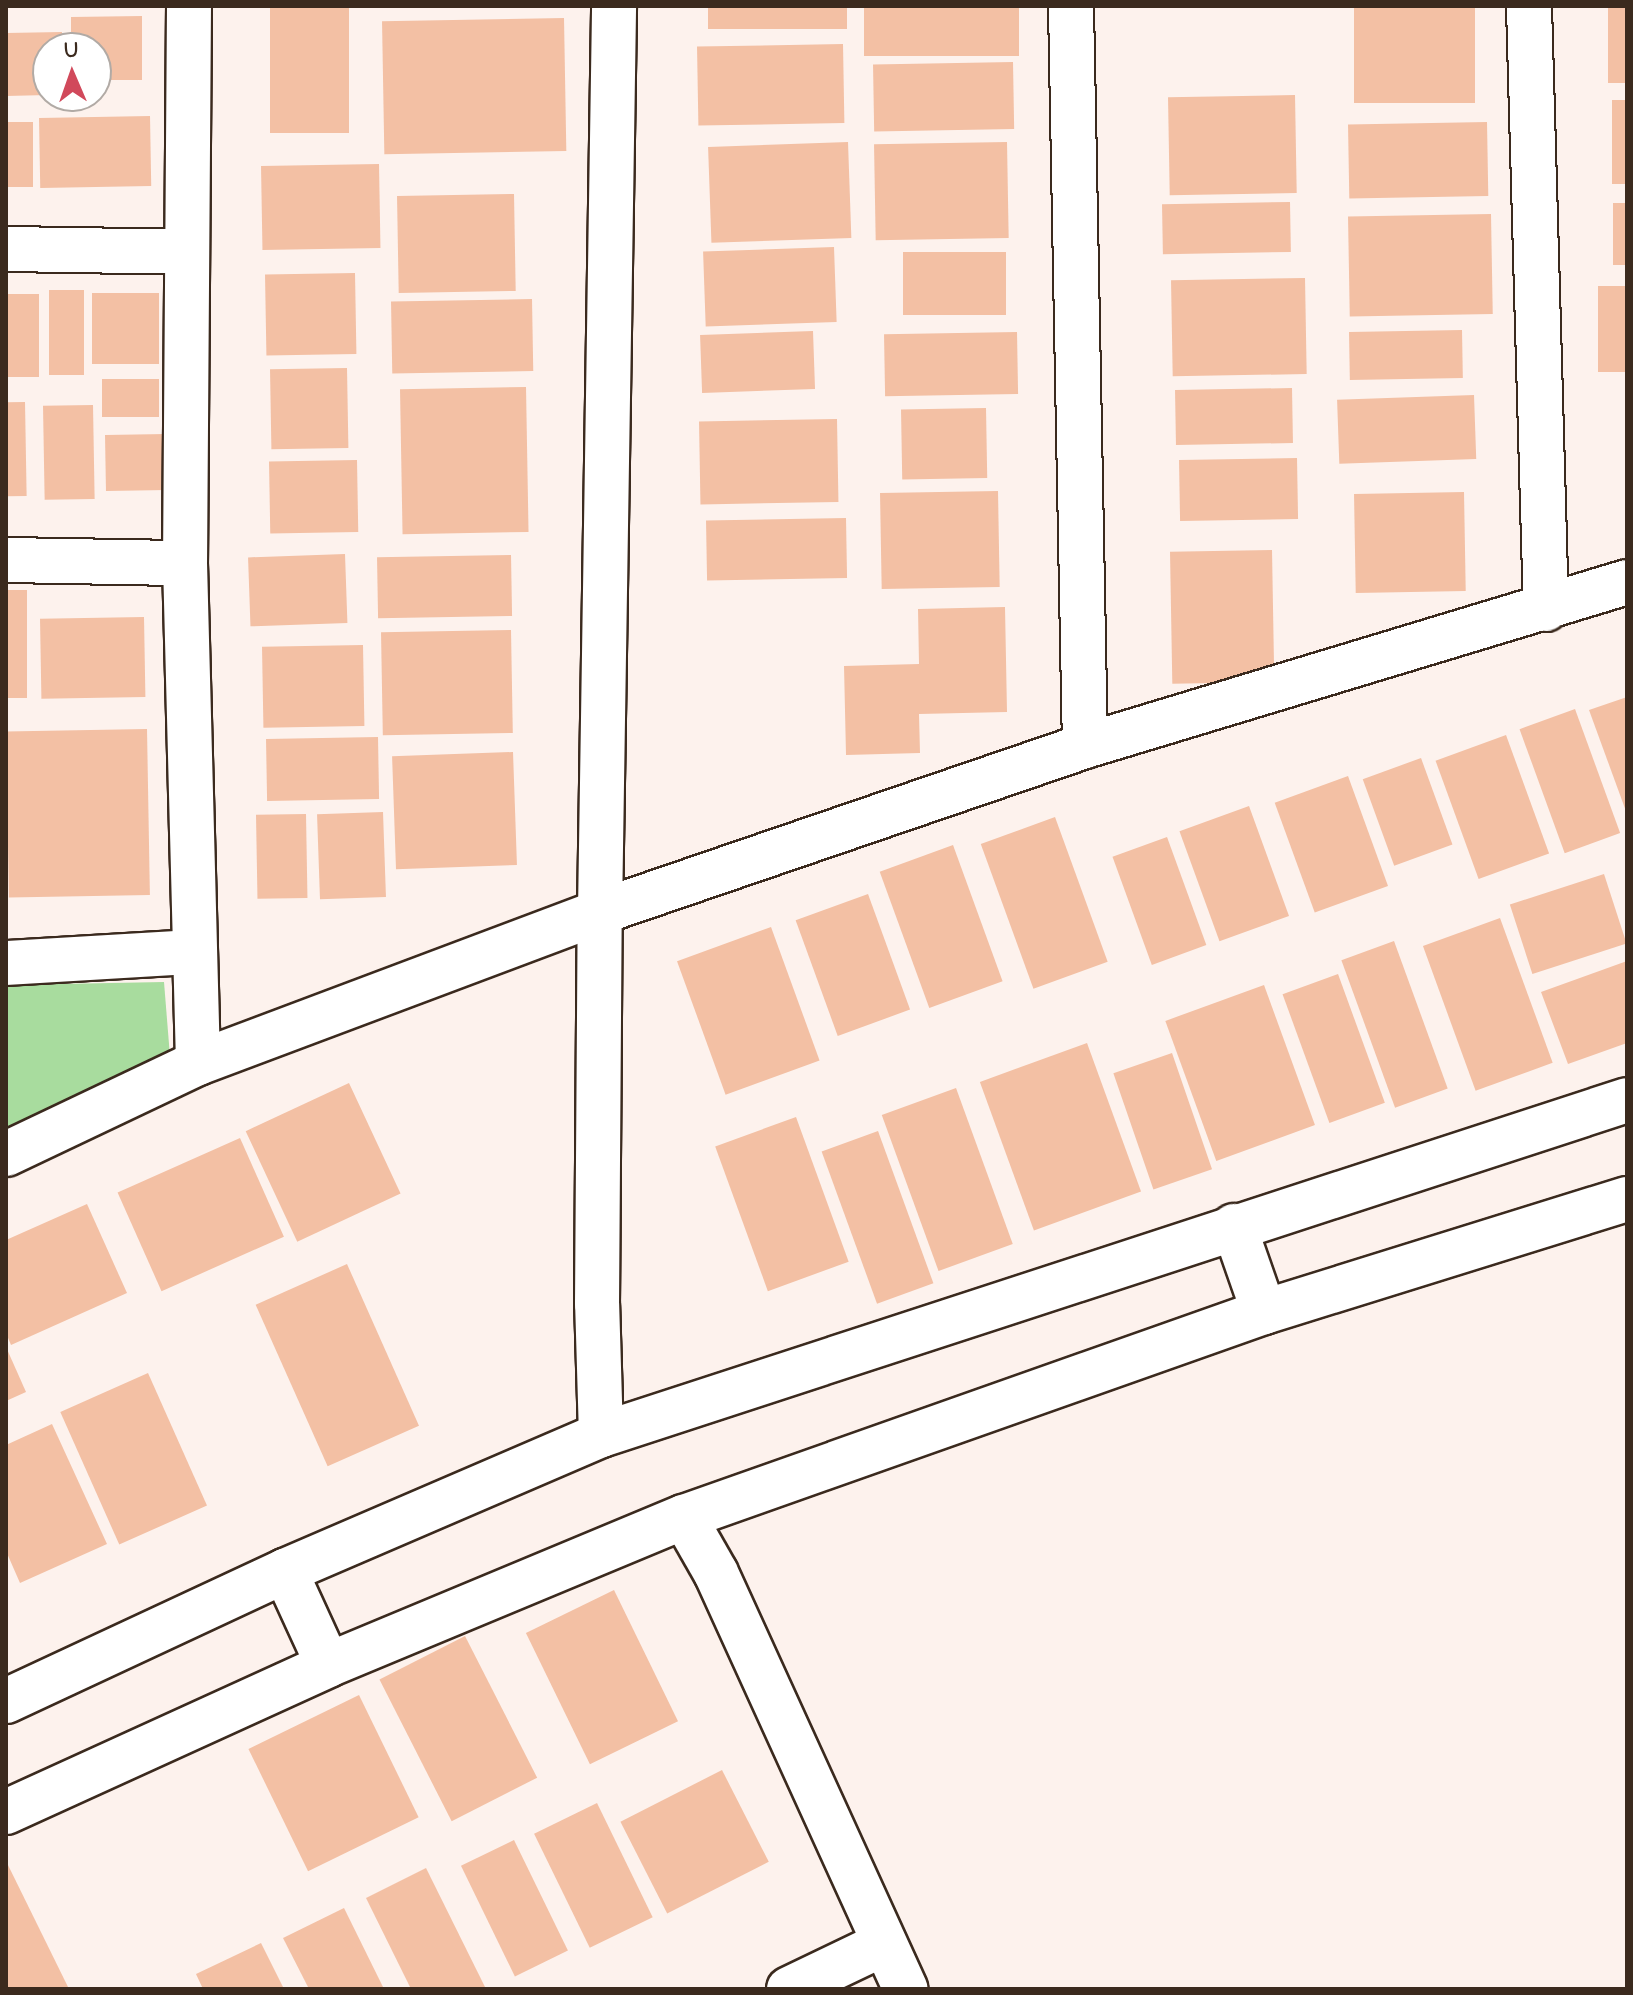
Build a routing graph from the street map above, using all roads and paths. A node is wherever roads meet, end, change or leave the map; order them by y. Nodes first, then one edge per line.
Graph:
1 (189, 6) edge
2 (614, 6) edge
3 (1071, 6) edge
4 (1529, 6) edge
5 (6, 249) edge
6 (187, 252) junction
7 (6, 560) edge
8 (185, 563) junction
9 (1627, 582) edge
10 (1546, 609) junction
11 (1085, 746) junction
12 (600, 912) junction
13 (193, 952) junction
14 (6, 963) edge
15 (198, 1063) junction
16 (1627, 1100) edge
17 (6, 1154) edge
18 (1627, 1199) edge
19 (1234, 1226) junction
20 (1264, 1312) junction
21 (601, 1435) junction
22 (684, 1517) junction
23 (285, 1571) junction
24 (328, 1665) junction
25 (6, 1701) edge
26 (6, 1812) edge
27 (883, 1944) junction
28 (789, 1989) edge
29 (906, 1989) edge

1 - 6 street
2 - 12 street
3 - 11 street
4 - 10 street
5 - 6 street
6 - 8 street
7 - 8 street
8 - 13 street
9 - 10 street
10 - 11 street
11 - 12 street
12 - 15 street
12 - 21 street
13 - 14 street
13 - 15 street
15 - 17 street
16 - 19 street
18 - 20 street
19 - 20 street
19 - 21 street
20 - 22 street
21 - 23 street
22 - 24 street
22 - 27 street
23 - 24 street
23 - 25 street
24 - 26 street
27 - 28 street
27 - 29 street

